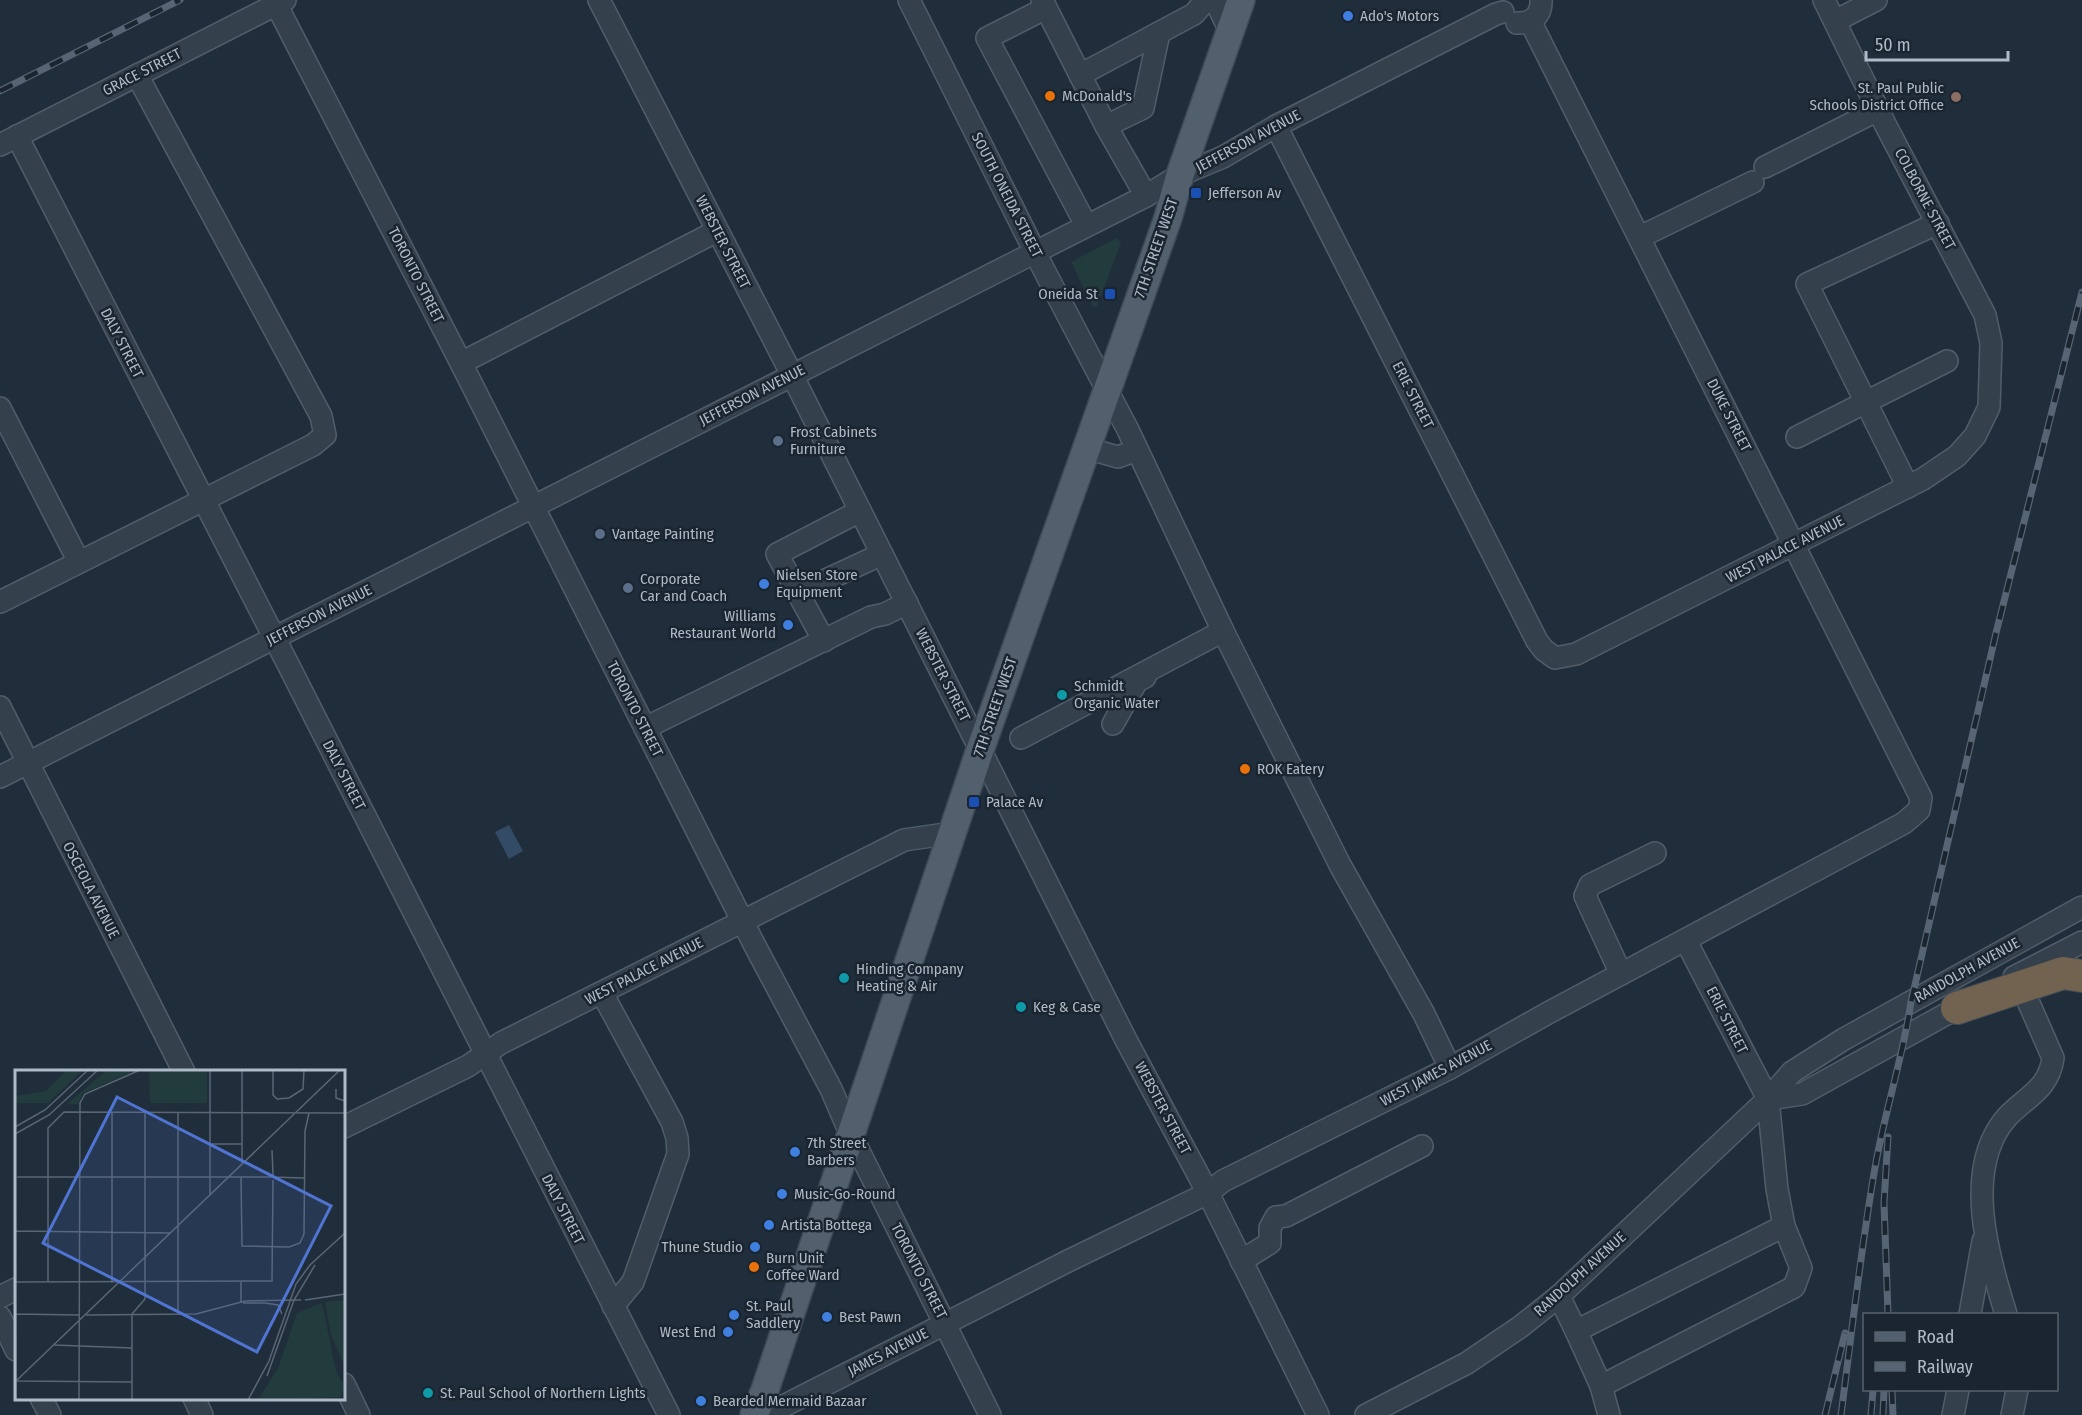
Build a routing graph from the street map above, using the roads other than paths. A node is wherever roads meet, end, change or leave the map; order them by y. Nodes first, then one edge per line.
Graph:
1 (599, 0) edge
2 (909, 0) edge
3 (1206, 0) edge
4 (1215, 0) edge
5 (1241, 0) edge
6 (1541, 0) edge
7 (1824, 0) edge
8 (1876, 0) edge
9 (280, 2) edge
10 (1044, 4) edge
11 (1502, 6) edge
12 (1530, 21) junction
13 (1834, 21) junction
14 (1230, 31) junction
15 (1159, 33) junction
16 (137, 75) junction
17 (1080, 75) junction
18 (1878, 110) junction
19 (1106, 126) junction
20 (1276, 126) junction
21 (8, 141) edge
22 (1180, 176) junction
23 (1146, 196) junction
24 (1938, 223) junction
25 (1086, 225) junction
26 (717, 231) junction
27 (1640, 237) junction
28 (1036, 250) junction
29 (1947, 361) dead end
30 (461, 363) junction
31 (792, 375) junction
32 (1107, 390) junction
33 (1866, 402) junction
34 (1989, 407) joint
35 (0, 408) edge
36 (1797, 437) dead end
37 (1086, 448) junction
38 (1137, 450) junction
39 (1908, 487) junction
40 (202, 501) junction
41 (533, 507) junction
42 (860, 511) junction
43 (1794, 544) junction
44 (882, 554) junction
45 (79, 562) junction
46 (798, 593) junction
47 (0, 602) edge
48 (907, 603) junction
49 (1224, 634) junction
50 (273, 639) junction
51 (824, 641) junction
52 (1555, 658) joint
53 (0, 707) edge
54 (1113, 724) dead end
55 (645, 728) junction
56 (1021, 738) dead end
57 (980, 750) junction
58 (27, 764) junction
59 (0, 777) edge
60 (1919, 810) joint
61 (952, 833) junction
62 (1655, 853) dead end
63 (2082, 907) edge
64 (743, 920) junction
65 (1686, 941) junction
66 (2082, 942) edge
67 (1621, 975) junction
68 (2082, 976) edge
69 (2019, 980) junction
70 (602, 993) junction
71 (1957, 1008) joint
72 (484, 1054) junction
73 (1450, 1068) junction
74 (183, 1070) edge
75 (1768, 1099) junction
76 (345, 1127) edge
77 (850, 1133) junction
78 (1422, 1146) dead end
79 (1208, 1192) junction
80 (1784, 1226) junction
81 (1985, 1228) junction
82 (1244, 1267) junction
83 (15, 1289) edge
84 (1558, 1296) junction
85 (0, 1297) edge
86 (613, 1306) junction
87 (1970, 1313) edge
88 (2006, 1313) edge
89 (0, 1317) edge
90 (946, 1323) junction
91 (1576, 1331) junction
92 (15, 1348) edge
93 (345, 1386) edge
94 (1601, 1386) junction
95 (1958, 1391) edge
96 (2017, 1391) edge
97 (42, 1400) edge
98 (195, 1400) edge
99 (50, 1415) edge
100 (202, 1415) edge
101 (359, 1415) edge
102 (669, 1415) edge
103 (754, 1415) edge
104 (766, 1415) edge
105 (990, 1415) edge
106 (1318, 1415) edge
107 (1366, 1415) edge
108 (1610, 1415) edge
109 (1953, 1415) edge
110 (2012, 1415) edge

1 - 26 street, WEBSTER STREET
2 - 28 street, SOUTH ONEIDA STREET
3 - 15 street
4 - 14 street
5 - 14 main road, 7TH STREET WEST
6 - 12 street
7 - 13 street, COLBORNE STREET
8 - 13 street
9 - 16 street, GRACE STREET
9 - 30 street, TORONTO STREET
10 - 17 street
10 - 25 street
11 - 12 street
11 - 20 street, JEFFERSON AVENUE
12 - 27 street, DUKE STREET
13 - 18 street, COLBORNE STREET
14 - 22 main road, 7TH STREET WEST
15 - 17 street
15 - 19 street
16 - 21 street, GRACE STREET
16 - 40 street
17 - 19 street
18 - 24 street, COLBORNE STREET
18 - 27 street
19 - 23 street
20 - 22 street, JEFFERSON AVENUE
20 - 52 street, ERIE STREET
21 - 40 street, DALY STREET
22 - 23 street, JEFFERSON AVENUE
22 - 32 main road, 7TH STREET WEST
23 - 25 street, JEFFERSON AVENUE
24 - 33 street
24 - 34 street, COLBORNE STREET
25 - 28 street, JEFFERSON AVENUE
26 - 30 street
26 - 31 street, WEBSTER STREET
27 - 43 street, DUKE STREET
28 - 31 street, JEFFERSON AVENUE
28 - 32 street, SOUTH ONEIDA STREET
29 - 33 street
30 - 41 street, TORONTO STREET
31 - 41 street, JEFFERSON AVENUE
31 - 42 street, WEBSTER STREET
32 - 37 main road, 7TH STREET WEST
32 - 38 street, SOUTH ONEIDA STREET
33 - 36 street
33 - 39 street
34 - 39 street, WEST PALACE AVENUE
35 - 45 street
37 - 38 street
37 - 57 main road, 7TH STREET WEST
38 - 49 street, SOUTH ONEIDA STREET
39 - 43 street, WEST PALACE AVENUE
40 - 45 street
40 - 50 street, DALY STREET
41 - 50 street, JEFFERSON AVENUE
41 - 55 street, TORONTO STREET
42 - 44 street, WEBSTER STREET
42 - 46 street
43 - 52 street, WEST PALACE AVENUE
43 - 60 street, DUKE STREET
44 - 46 street
44 - 48 street, WEBSTER STREET
45 - 47 street
46 - 51 street
48 - 51 street
48 - 57 street, WEBSTER STREET
49 - 54 street
49 - 56 street
49 - 73 street, SOUTH ONEIDA STREET
50 - 58 street, JEFFERSON AVENUE
50 - 72 street, DALY STREET
51 - 55 street
53 - 58 street, OSCEOLA AVENUE
55 - 64 street, TORONTO STREET
57 - 61 main road, 7TH STREET WEST
57 - 79 street, WEBSTER STREET
58 - 59 street, JEFFERSON AVENUE
58 - 74 street, OSCEOLA AVENUE
60 - 65 street, WEST JAMES AVENUE
61 - 64 street, WEST PALACE AVENUE
61 - 77 main road, 7TH STREET WEST
62 - 67 street
63 - 75 street, RANDOLPH AVENUE
64 - 70 street, WEST PALACE AVENUE
64 - 77 street, TORONTO STREET
65 - 67 street, WEST JAMES AVENUE
65 - 75 street, ERIE STREET
66 - 69 street, RANDOLPH AVENUE
67 - 73 street, WEST JAMES AVENUE
68 - 69 highway
69 - 71 highway
69 - 81 street
70 - 72 street, WEST PALACE AVENUE
70 - 86 street
71 - 75 street, RANDOLPH AVENUE
72 - 76 street, WEST PALACE AVENUE
72 - 86 street, DALY STREET
73 - 79 street, WEST JAMES AVENUE
75 - 80 street
75 - 84 street, RANDOLPH AVENUE
77 - 90 street, TORONTO STREET
77 - 103 main road, 7TH STREET WEST
78 - 82 street
79 - 82 street, WEBSTER STREET
79 - 90 street, WEST JAMES AVENUE
80 - 91 street
80 - 94 street
81 - 87 street
81 - 88 street
82 - 106 street, WEBSTER STREET
83 - 85 street
84 - 91 street
84 - 107 street, RANDOLPH AVENUE
86 - 102 street, DALY STREET
89 - 92 street
90 - 104 street, JAMES AVENUE
90 - 105 street, TORONTO STREET
91 - 94 street
93 - 101 street
94 - 108 street
95 - 109 street
96 - 110 street
97 - 99 street
98 - 100 street

